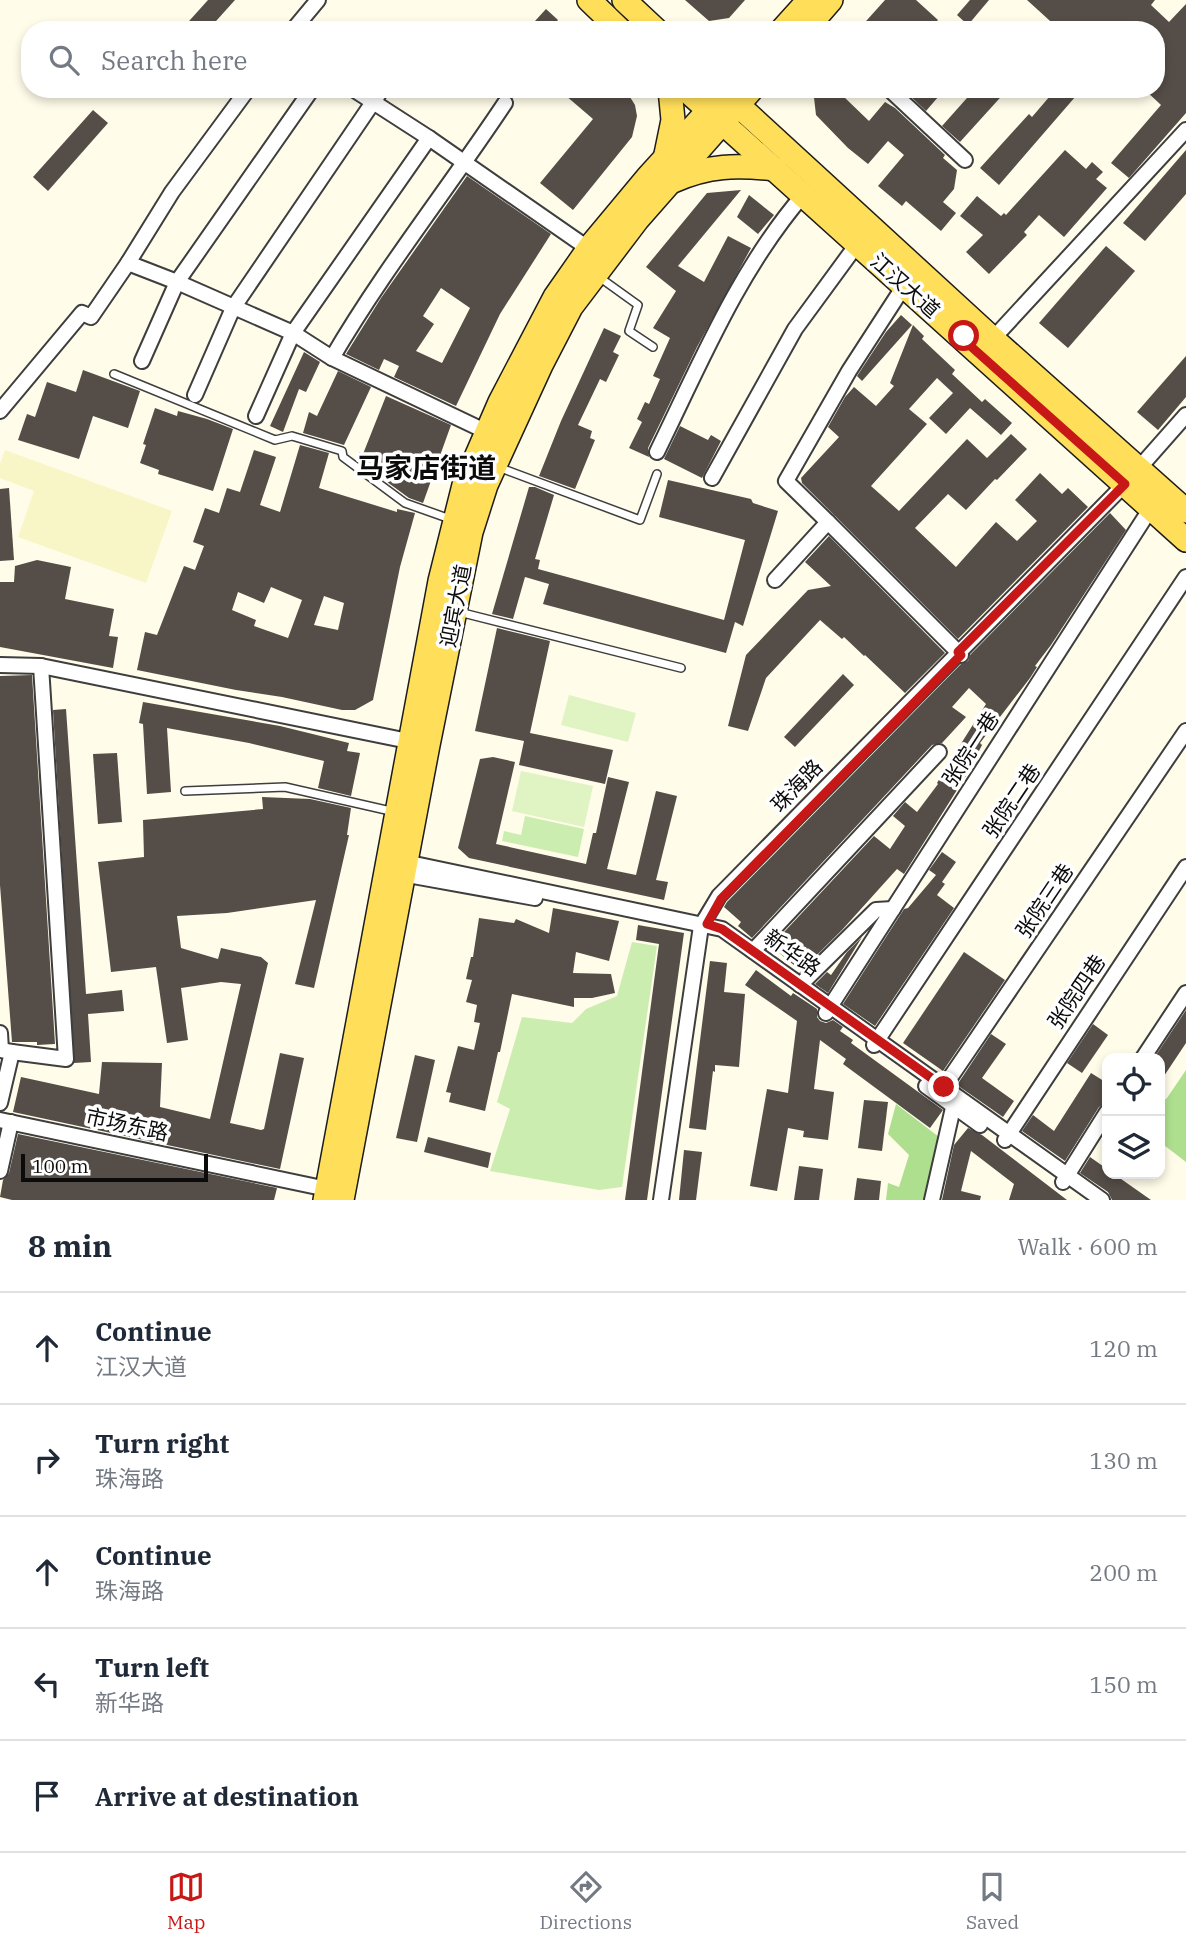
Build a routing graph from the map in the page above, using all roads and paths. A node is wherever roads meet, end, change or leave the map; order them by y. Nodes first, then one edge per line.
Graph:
1 (318, 0) edge
2 (589, 0) edge
3 (624, 0) edge
4 (831, 0) edge
5 (813, 20) edge
6 (300, 21) edge
7 (611, 21) edge
8 (646, 21) edge
9 (241, 98) edge
10 (306, 98) edge
11 (376, 98) edge
12 (379, 98) edge
13 (671, 98) edge
14 (695, 98) edge
15 (729, 98) edge
16 (738, 98) edge
17 (765, 98) edge
18 (899, 98) edge
19 (505, 103) dead end
20 (715, 116) junction
21 (1186, 130) edge
22 (773, 137) junction
23 (429, 138) junction
24 (664, 159) junction
25 (965, 160) dead end
26 (465, 163) junction
27 (775, 169) junction
28 (670, 182) junction
29 (804, 194) junction
30 (858, 243) junction
31 (589, 249) junction
32 (128, 263) junction
33 (595, 275) junction
34 (177, 282) junction
35 (904, 286) junction
36 (233, 308) junction
37 (964, 326) junction
38 (293, 333) junction
39 (986, 346) junction
40 (653, 347) dead end
41 (332, 358) junction
42 (142, 361) dead end
43 (114, 373) dead end
44 (195, 395) dead end
45 (0, 411) edge
46 (1186, 415) edge
47 (256, 416) dead end
48 (487, 432) junction
49 (657, 452) dead end
50 (494, 465) junction
51 (657, 474) dead end
52 (712, 478) dead end
53 (1130, 480) junction
54 (1153, 510) junction
55 (1186, 510) edge
56 (454, 520) junction
57 (828, 522) junction
58 (1186, 540) edge
59 (1186, 577) edge
60 (775, 580) dead end
61 (1186, 585) edge
62 (455, 611) junction
63 (959, 654) junction
64 (0, 665) edge
65 (41, 666) junction
66 (681, 668) dead end
67 (1186, 731) edge
68 (418, 743) junction
69 (939, 751) dead end
70 (185, 791) dead end
71 (396, 812) junction
72 (1186, 867) edge
73 (403, 868) junction
74 (893, 909) junction
75 (704, 926) junction
76 (752, 951) junction
77 (800, 985) junction
78 (1186, 993) edge
79 (830, 1011) junction
80 (0, 1033) edge
81 (877, 1045) junction
82 (4, 1051) edge
83 (1146, 1053) edge
84 (948, 1096) junction
85 (0, 1103) edge
86 (1105, 1116) edge
87 (6, 1121) edge
88 (1006, 1137) junction
89 (0, 1171) edge
90 (1065, 1179) junction
91 (331, 1196) edge
92 (664, 1200) edge
93 (932, 1200) edge
94 (1088, 1200) edge
95 (1102, 1200) edge

1 - 6 street
2 - 7 main road
3 - 8 main road
4 - 5 main road
9 - 32 street
10 - 34 street
11 - 36 street
12 - 23 street
13 - 24 main road
14 - 20 main road, 江汉大道
15 - 20 main road, 迎宾大道
16 - 22 main road, 江汉大道
17 - 22 main road
18 - 25 street
19 - 26 street
20 - 24 main road, 迎宾大道
20 - 27 main road, 江汉大道
20 - 28 main road, 迎宾大道
21 - 39 street
22 - 37 main road, 江汉大道
23 - 26 street
23 - 38 street
24 - 31 main road, 迎宾大道
26 - 31 street
26 - 41 street
27 - 28 main road
27 - 29 main road, 江汉大道
28 - 33 main road, 迎宾大道
29 - 30 main road, 江汉大道
29 - 49 street
30 - 35 main road, 江汉大道
30 - 52 street
31 - 48 main road, 迎宾大道
32 - 34 street
32 - 45 street
33 - 40 lane
33 - 50 main road, 迎宾大道
34 - 36 street
34 - 42 street
35 - 37 main road, 江汉大道
35 - 57 street
36 - 38 street
36 - 44 street
37 - 39 main road, 江汉大道
38 - 41 street
38 - 47 street
39 - 53 main road, 江汉大道
41 - 48 street
43 - 56 lane
46 - 53 street, 珠海路
48 - 56 main road, 迎宾大道
50 - 51 lane
50 - 62 main road, 迎宾大道
53 - 54 main road, 江汉大道
53 - 55 main road, 江汉大道
53 - 63 street, 珠海路
54 - 58 main road, 江汉大道
54 - 74 street, 张院一巷
54 - 79 street, 张院一巷
56 - 68 main road, 迎宾大道
57 - 60 street
57 - 63 street
59 - 81 street, 张院二巷
61 - 81 street, 张院二巷
62 - 66 lane
62 - 68 main road, 迎宾大道
63 - 75 street, 珠海路
64 - 65 street
65 - 68 street
65 - 82 street
67 - 84 street, 张院三巷
68 - 71 main road, 迎宾大道
68 - 73 main road, 迎宾大道
69 - 76 street
70 - 71 lane
71 - 91 main road, 迎宾大道
72 - 88 street, 张院四巷
73 - 75 street, 新华路
73 - 91 main road, 迎宾大道
74 - 77 street
74 - 79 street, 张院一巷
75 - 76 street, 新华路
75 - 79 street, 新华路
75 - 92 street, 珠海路
76 - 77 street, 新华路
77 - 79 street, 新华路
78 - 83 street
79 - 81 street, 新华路
80 - 82 street
81 - 84 street, 新华路
82 - 85 street
84 - 88 street, 新华路
84 - 93 street
86 - 90 street
87 - 89 street
87 - 91 street, 市场东路
88 - 90 street, 新华路
90 - 94 street, 新华路
90 - 95 street, 新华路

